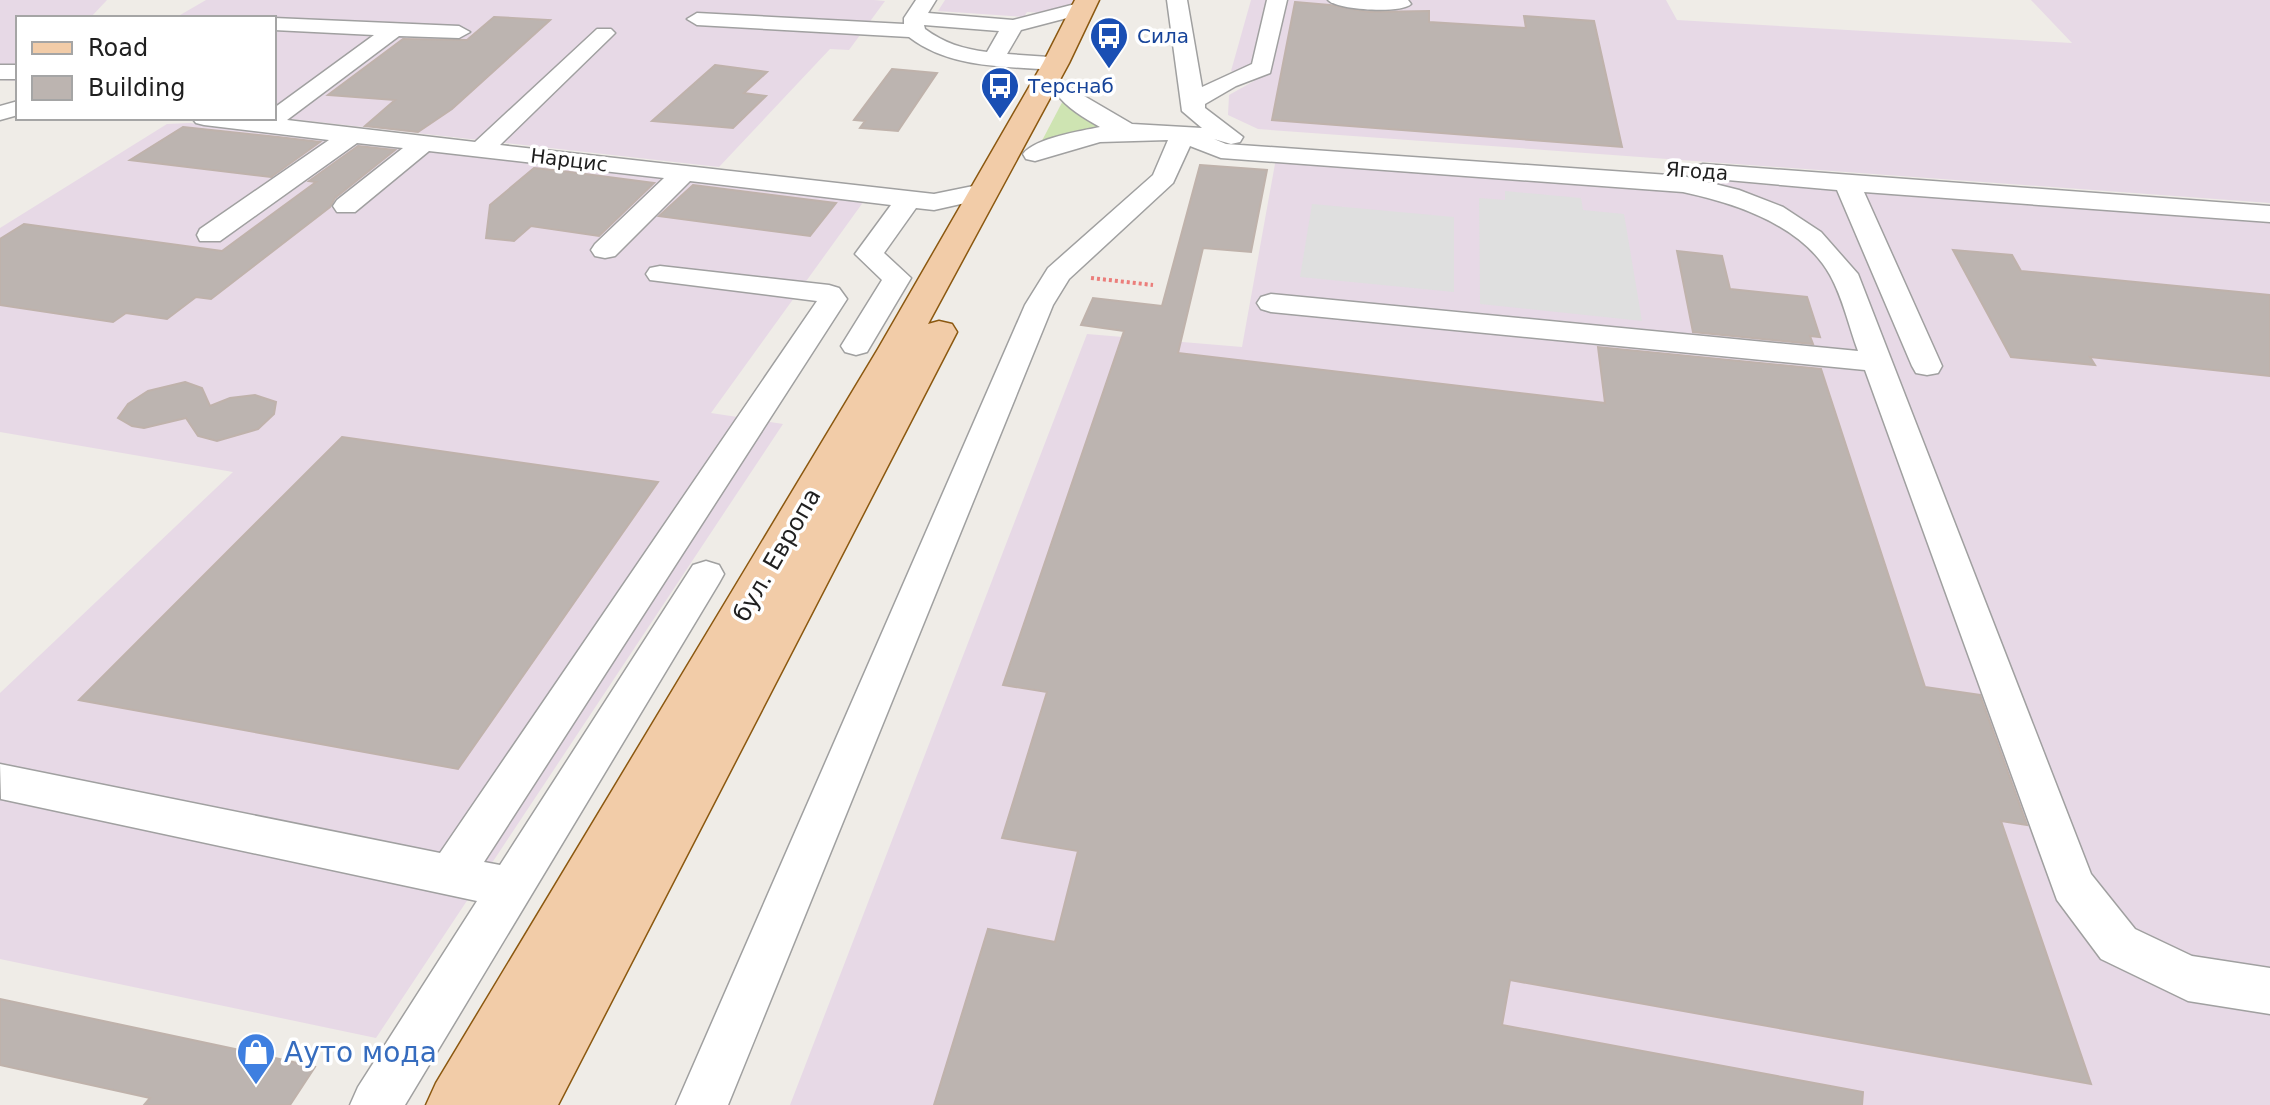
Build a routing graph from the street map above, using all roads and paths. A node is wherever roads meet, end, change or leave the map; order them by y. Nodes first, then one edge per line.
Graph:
1 (1177, 0) edge
2 (1277, 0) edge
3 (1338, 0) edge
4 (1093, 3) edge
5 (1401, 4) dead end
6 (918, 16) edge
7 (697, 19) dead end
8 (276, 24) edge
9 (1013, 26) junction
10 (395, 29) junction
11 (459, 32) dead end
12 (604, 33) dead end
13 (994, 58) junction
14 (1062, 78) junction
15 (276, 118) edge
16 (222, 120) edge
17 (273, 120) edge
18 (1169, 121) junction
19 (266, 125) junction
20 (352, 135) junction
21 (424, 143) junction
22 (480, 150) junction
23 (1035, 154) junction
24 (684, 173) junction
25 (1847, 182) junction
26 (948, 204) junction
27 (346, 206) dead end
28 (2270, 214) edge
29 (210, 235) dead end
30 (605, 250) dead end
31 (660, 274) dead end
32 (1058, 274) junction
33 (1153, 285) dead end
34 (1271, 303) dead end
35 (806, 341) junction
36 (876, 348) junction
37 (1877, 362) junction
38 (1927, 366) dead end
39 (706, 574) dead end
40 (1, 781) edge
41 (451, 875) junction
42 (511, 888) junction
43 (2270, 991) edge
44 (376, 1105) edge
45 (458, 1105) edge
46 (524, 1105) edge
47 (702, 1105) edge

1 - 18 street
2 - 18 street
3 - 5 street
4 - 9 street
4 - 14 main road, бул. Европа
6 - 7 street
6 - 9 street
6 - 13 street
8 - 10 street
9 - 13 street
10 - 11 street
10 - 15 street
12 - 22 street
13 - 14 street
14 - 18 street
14 - 23 main road, бул. Европа
14 - 26 main road, бул. Европа
16 - 19 street, Нарцис
17 - 19 street
18 - 23 street
18 - 25 street, Ягода
18 - 32 street
18 - 37 street
19 - 20 street, Нарцис
20 - 21 street, Нарцис
20 - 29 street
21 - 22 street, Нарцис
21 - 27 street
22 - 24 street, Нарцис
23 - 46 main road, бул. Европа
24 - 26 street, Нарцис
24 - 30 street
25 - 28 street, Ягода
25 - 38 street
26 - 36 main road, бул. Европа
26 - 36 street
31 - 35 street
32 - 33 path
32 - 47 street
34 - 37 street
35 - 36 street
35 - 41 street
36 - 45 main road, бул. Европа
37 - 43 street
39 - 42 street
40 - 41 street
41 - 42 street
42 - 44 street

